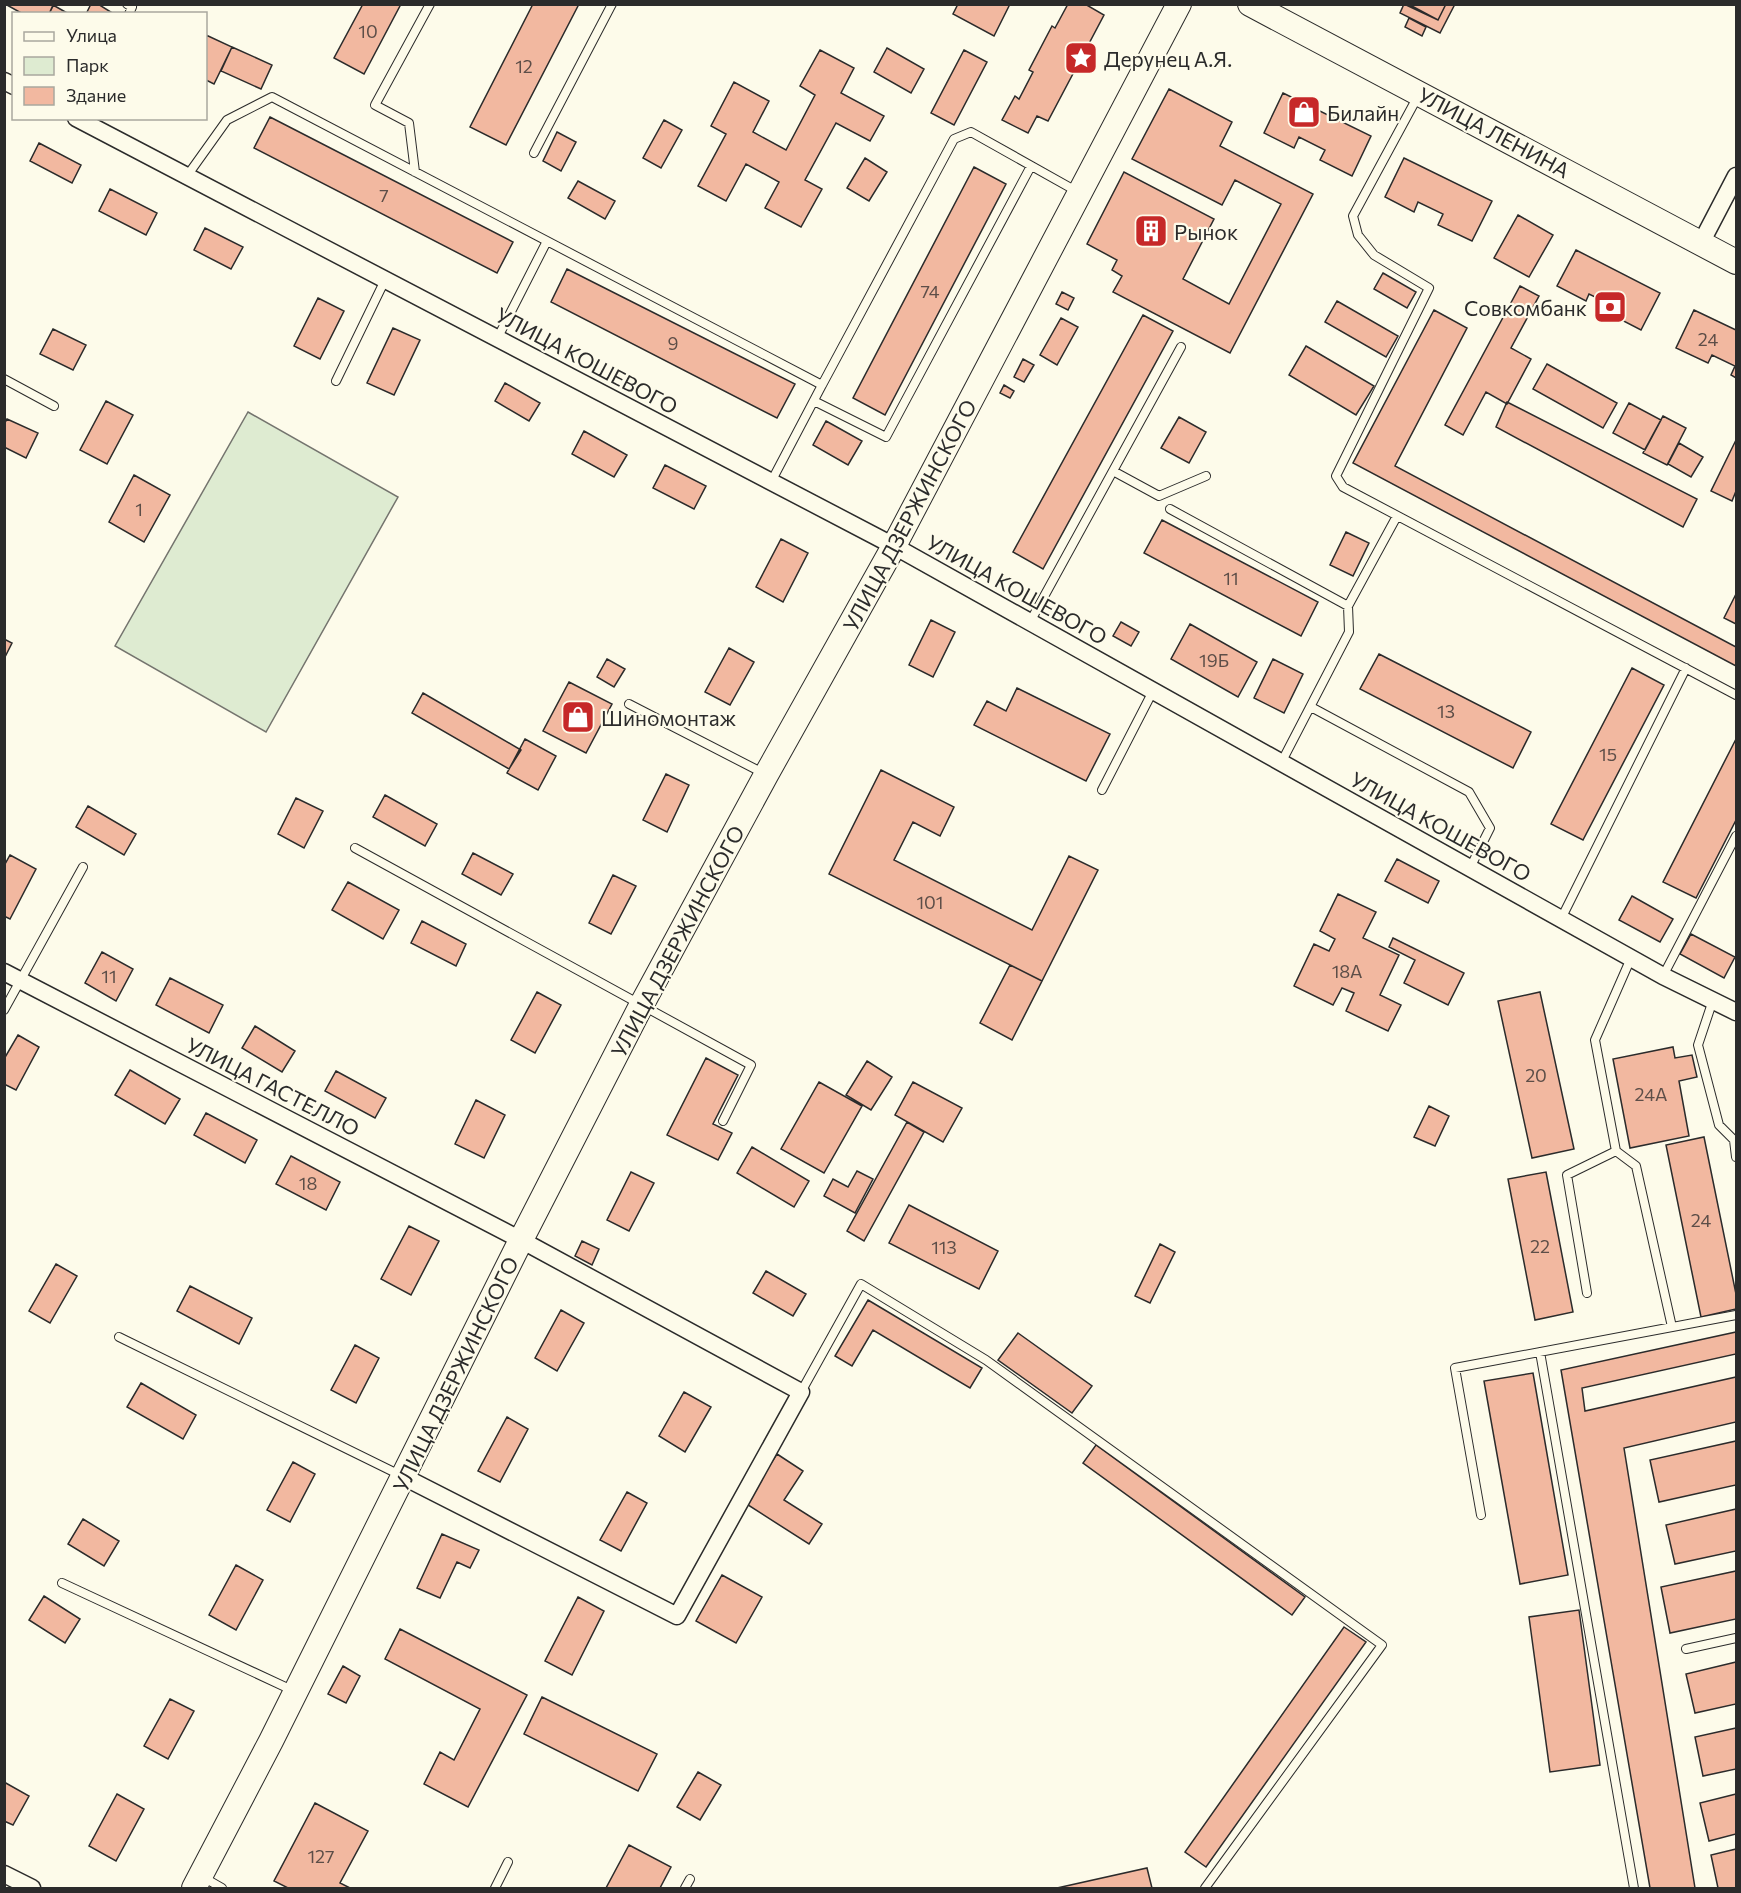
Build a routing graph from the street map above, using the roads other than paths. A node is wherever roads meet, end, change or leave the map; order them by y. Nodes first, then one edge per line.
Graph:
1 (430, 4) edge
2 (612, 4) edge
3 (1179, 4) edge
4 (1250, 4) edge
5 (1420, 93) junction
6 (80, 120) edge
7 (534, 153) dead end
8 (1031, 166) junction
9 (415, 172) junction
10 (187, 176) junction
11 (1737, 176) edge
12 (1080, 193) junction
13 (547, 241) junction
14 (1701, 243) junction
15 (1737, 262) edge
16 (385, 280) junction
17 (497, 339) junction
18 (1181, 347) dead end
19 (4, 379) edge
20 (336, 381) dead end
21 (822, 385) junction
22 (814, 401) junction
23 (54, 405) dead end
24 (1113, 471) junction
25 (1206, 476) dead end
26 (771, 482) junction
27 (1170, 509) dead end
28 (1397, 516) junction
29 (894, 546) junction
30 (1348, 606) junction
31 (1030, 622) junction
32 (1686, 668) junction
33 (1153, 691) junction
34 (1737, 695) edge
35 (629, 704) dead end
36 (1311, 707) junction
37 (1281, 763) junction
38 (766, 775) junction
39 (1102, 790) dead end
40 (1737, 836) edge
41 (355, 848) dead end
42 (82, 867) dead end
43 (1470, 868) junction
44 (1561, 919) junction
45 (1631, 958) junction
46 (4, 972) edge
47 (1663, 976) junction
48 (21, 981) junction
49 (1713, 1000) junction
50 (642, 1004) junction
51 (4, 1010) edge
52 (1737, 1012) edge
53 (723, 1121) dead end
54 (1617, 1151) junction
55 (1737, 1157) edge
56 (521, 1240) junction
57 (1587, 1293) dead end
58 (1737, 1315) edge
59 (1672, 1327) junction
60 (119, 1337) dead end
61 (1540, 1352) junction
62 (801, 1392) junction
63 (404, 1477) junction
64 (1481, 1515) dead end
65 (62, 1583) dead end
66 (1737, 1638) edge
67 (1686, 1649) dead end
68 (294, 1692) junction
69 (508, 1862) dead end
70 (4, 1874) edge
71 (690, 1879) dead end
72 (197, 1882) edge
73 (32, 1888) edge
74 (222, 1888) edge
75 (495, 1888) edge
76 (685, 1888) edge
77 (1205, 1888) edge
78 (1634, 1888) edge

1 - 9 lane
2 - 7 lane
3 - 12 street, УЛИЦА ДЗЕРЖИНСКОГО
4 - 5 street, УЛИЦА ЛЕНИНА
5 - 14 street, УЛИЦА ЛЕНИНА
5 - 28 lane
6 - 10 street, УЛИЦА КОШЕВОГО
8 - 12 lane
8 - 21 lane
8 - 22 lane
9 - 10 lane
9 - 13 lane
10 - 16 street, УЛИЦА КОШЕВОГО
11 - 14 street
12 - 29 street, УЛИЦА ДЗЕРЖИНСКОГО
13 - 17 lane
13 - 21 lane
14 - 15 street, УЛИЦА ЛЕНИНА
16 - 17 street, УЛИЦА КОШЕВОГО
16 - 20 lane
17 - 26 street, УЛИЦА КОШЕВОГО
18 - 24 lane
19 - 23 lane
21 - 22 lane
22 - 26 lane
24 - 25 lane
24 - 31 lane
26 - 29 street, УЛИЦА КОШЕВОГО
27 - 30 lane
28 - 30 lane
28 - 32 lane
29 - 31 street, УЛИЦА КОШЕВОГО
29 - 38 street, УЛИЦА ДЗЕРЖИНСКОГО
30 - 36 lane
31 - 33 street, УЛИЦА КОШЕВОГО
32 - 34 lane
32 - 44 lane
33 - 37 street, УЛИЦА КОШЕВОГО
33 - 39 lane
35 - 38 lane
36 - 37 lane
36 - 43 lane
37 - 43 street, УЛИЦА КОШЕВОГО
38 - 50 street, УЛИЦА ДЗЕРЖИНСКОГО
40 - 47 lane
41 - 50 lane
42 - 48 lane
43 - 44 street, УЛИЦА КОШЕВОГО
44 - 45 street, УЛИЦА КОШЕВОГО
45 - 47 street, УЛИЦА КОШЕВОГО
45 - 54 lane
46 - 48 street, УЛИЦА ГАСТЕЛЛО
47 - 49 street, УЛИЦА КОШЕВОГО
48 - 51 lane
48 - 56 street, УЛИЦА ГАСТЕЛЛО
49 - 52 street, УЛИЦА КОШЕВОГО
49 - 55 lane
50 - 53 lane
50 - 56 street, УЛИЦА ДЗЕРЖИНСКОГО
54 - 57 lane
54 - 59 lane
56 - 62 street, УЛИЦА ГАСТЕЛЛО
56 - 63 street, УЛИЦА ДЗЕРЖИНСКОГО
58 - 59 lane
59 - 61 lane
60 - 63 lane
61 - 64 lane
61 - 78 lane
62 - 63 street
62 - 77 lane
63 - 68 street, УЛИЦА ДЗЕРЖИНСКОГО
65 - 68 lane
66 - 67 lane
68 - 72 street, УЛИЦА ДЗЕРЖИНСКОГО
69 - 75 lane
70 - 73 street
71 - 76 lane
72 - 74 lane

